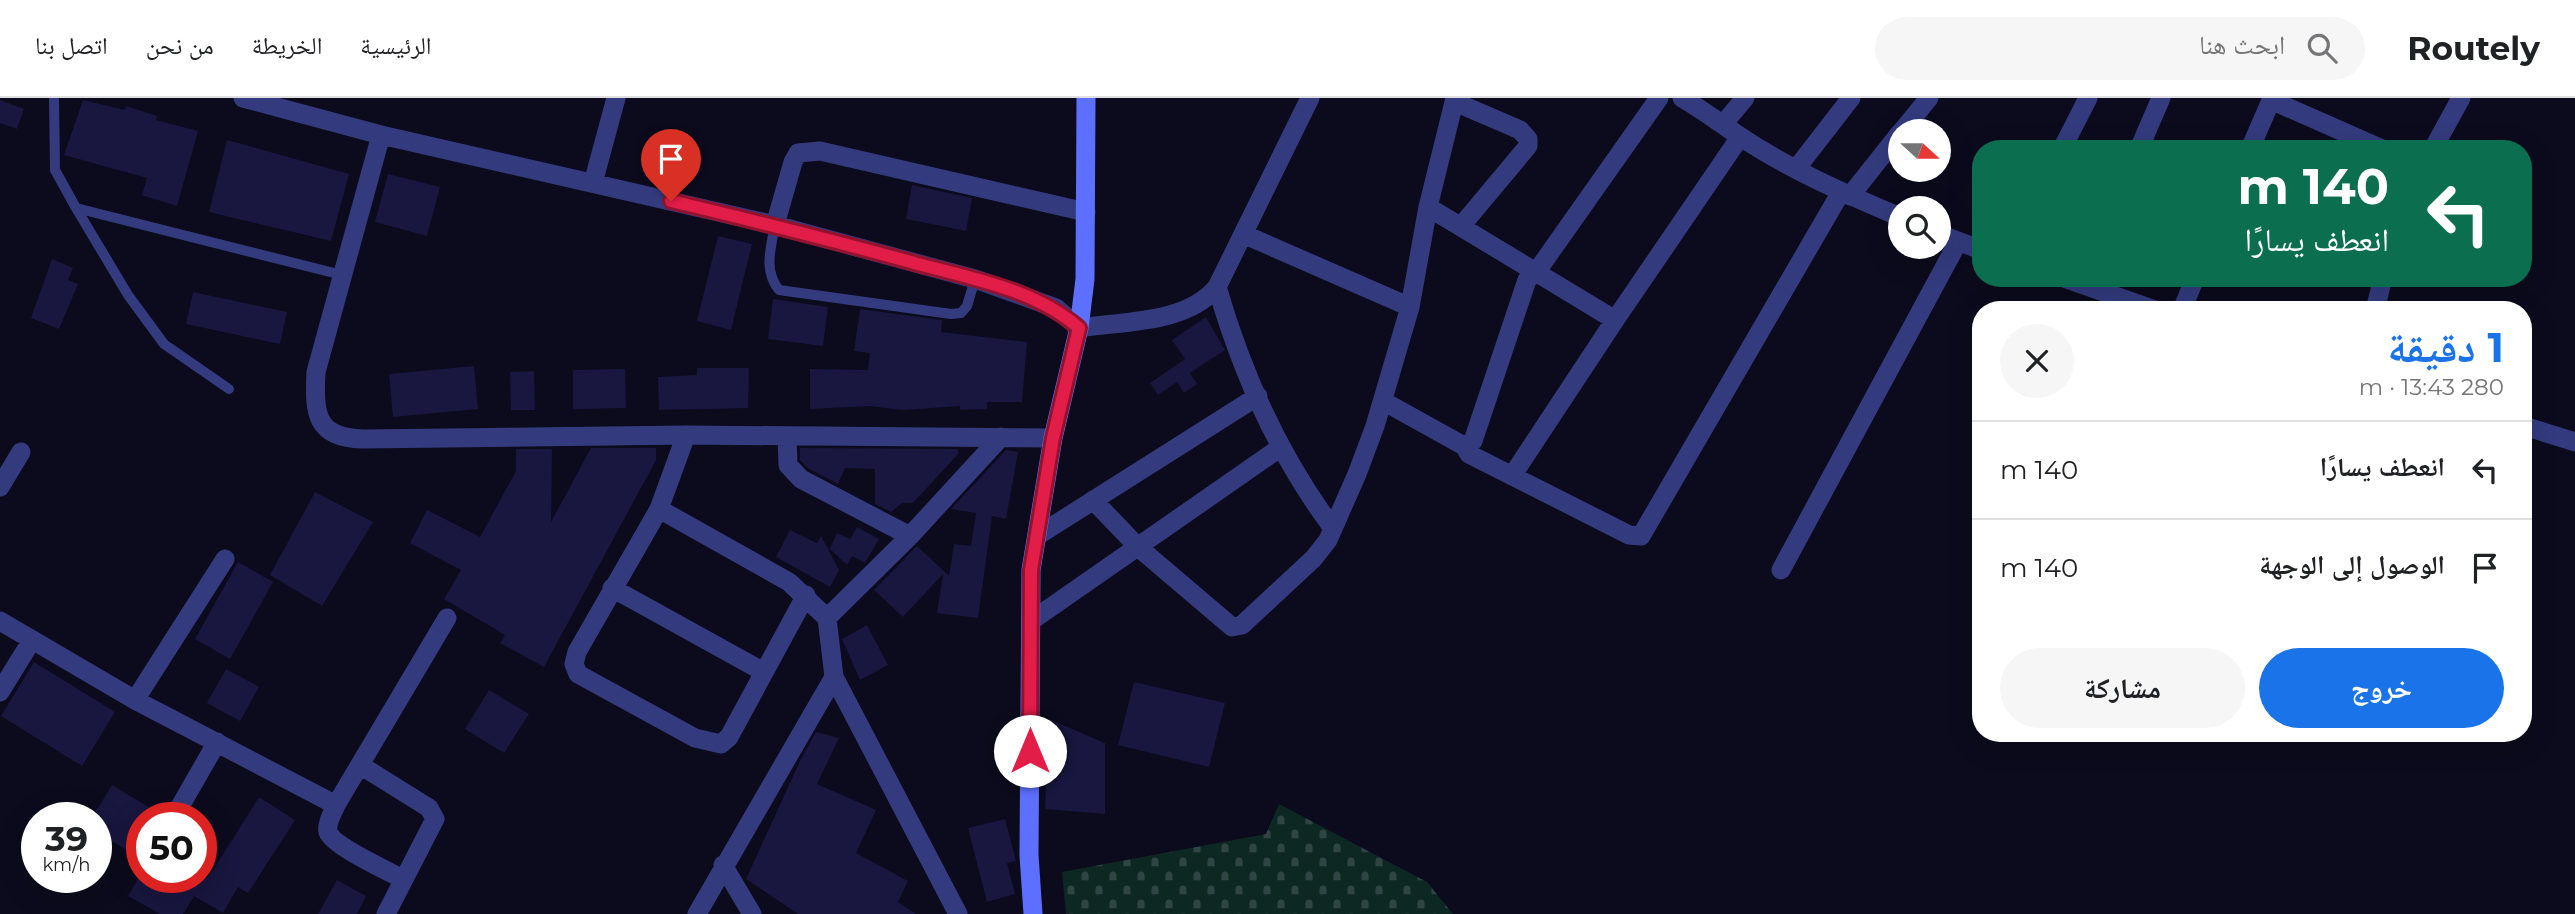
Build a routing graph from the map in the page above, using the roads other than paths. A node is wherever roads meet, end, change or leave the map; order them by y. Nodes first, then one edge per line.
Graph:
1 (54, 98) edge
2 (243, 98) edge
3 (616, 98) edge
4 (1086, 98) edge
5 (1310, 98) edge
6 (1659, 98) edge
7 (1682, 98) edge
8 (1745, 98) edge
9 (1851, 98) edge
10 (1928, 98) edge
11 (2161, 98) edge
12 (2460, 98) edge
13 (2272, 99) edge
14 (1455, 100) edge
15 (2081, 101) edge
16 (1911, 119) edge
17 (1724, 123) junction
18 (381, 135) junction
19 (1740, 137) junction
20 (2066, 140) edge
21 (2144, 140) edge
22 (2254, 140) edge
23 (2362, 140) edge
24 (2438, 140) edge
25 (1888, 146) edge
26 (1796, 169) junction
27 (593, 183) junction
28 (1845, 194) junction
29 (1429, 207) junction
30 (75, 208) junction
31 (1086, 212) junction
32 (1888, 212) edge
33 (775, 225) junction
34 (1462, 225) junction
35 (1242, 234) junction
36 (1951, 239) edge
37 (1958, 242) junction
38 (1972, 247) edge
39 (1537, 271) junction
40 (342, 275) junction
41 (975, 279) junction
42 (1217, 287) junction
43 (2090, 287) edge
44 (2129, 301) edge
45 (1410, 307) junction
46 (1615, 320) junction
47 (1079, 328) junction
48 (229, 389) dead end
49 (1258, 396) junction
50 (1382, 401) junction
51 (2532, 429) edge
52 (686, 435) junction
53 (787, 436) junction
54 (1001, 437) junction
55 (1053, 438) junction
56 (2575, 442) edge
57 (1464, 446) junction
58 (1281, 447) junction
59 (21, 452) dead end
60 (1512, 476) junction
61 (0, 487) edge
62 (1093, 500) junction
63 (659, 509) junction
64 (1332, 527) junction
65 (910, 536) junction
66 (1037, 536) junction
67 (1138, 547) junction
68 (225, 559) dead end
69 (1781, 570) dead end
70 (612, 588) junction
71 (806, 595) junction
72 (447, 618) dead end
73 (827, 618) junction
74 (0, 621) edge
75 (1031, 621) junction
76 (32, 640) junction
77 (762, 671) junction
78 (834, 677) junction
79 (0, 692) edge
80 (135, 699) junction
81 (217, 742) junction
82 (360, 765) junction
83 (183, 802) edge
84 (336, 805) junction
85 (723, 865) junction
86 (403, 879) junction
87 (386, 914) edge
88 (697, 914) edge
89 (752, 914) edge
90 (958, 914) edge
91 (1033, 914) edge

1 - 30 lane
2 - 18 street
3 - 27 street
4 - 31 main road
5 - 35 street
6 - 39 street
7 - 17 street
8 - 17 street
9 - 26 street
10 - 16 street
11 - 21 street
12 - 24 street
13 - 22 street
13 - 23 street
14 - 29 street
14 - 34 street
15 - 20 street
17 - 19 street
18 - 27 street
18 - 40 street
19 - 26 street
19 - 46 street
25 - 28 street
26 - 28 street
27 - 33 street
28 - 32 street
28 - 60 street
29 - 34 street
29 - 45 street
30 - 40 lane
30 - 48 lane
31 - 33 street
31 - 47 main road
33 - 41 street
33 - 41 lane
34 - 39 street
35 - 42 street
35 - 45 street
36 - 37 street
37 - 38 street
37 - 69 street
39 - 46 street
39 - 57 street
40 - 52 street
41 - 47 street
42 - 47 street
42 - 49 street
43 - 44 street
45 - 50 street
46 - 60 street
47 - 55 main road
49 - 58 street
49 - 62 street
50 - 57 street
50 - 64 street
51 - 56 street
52 - 53 street
52 - 63 street
53 - 54 street
53 - 65 street
54 - 55 street
54 - 65 street
55 - 66 main road
57 - 60 street
58 - 64 street
58 - 67 street
59 - 61 street
62 - 66 street
62 - 67 street
63 - 70 street
63 - 71 street
64 - 67 street
65 - 73 street
66 - 75 main road
67 - 75 street
68 - 80 street
70 - 77 street
70 - 77 street
71 - 73 street
71 - 77 street
72 - 82 street
73 - 78 street
74 - 76 street
75 - 91 main road
76 - 79 street
76 - 80 street
78 - 85 street
78 - 90 street
80 - 81 street
81 - 83 street
81 - 84 street
82 - 84 street
82 - 86 street
84 - 86 street
85 - 88 street
85 - 89 street
86 - 87 street

